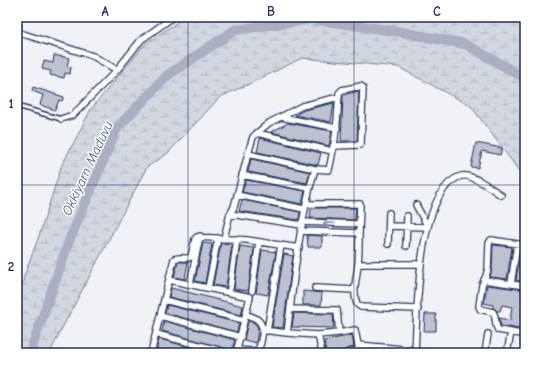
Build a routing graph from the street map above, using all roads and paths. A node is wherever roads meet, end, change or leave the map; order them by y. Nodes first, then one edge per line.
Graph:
1 (173, 17) edge
2 (17, 32) edge
3 (117, 70) junction
4 (339, 97) junction
5 (17, 106) edge
6 (281, 117) junction
7 (61, 119) joint
8 (337, 128) junction
9 (257, 133) junction
10 (333, 148) junction
11 (248, 154) junction
12 (315, 169) junction
13 (242, 175) junction
14 (309, 188) junction
15 (237, 195) junction
16 (501, 195) dead end
17 (416, 205) dead end
18 (305, 206) junction
19 (389, 213) dead end
20 (230, 214) junction
21 (407, 216) dead end
22 (302, 223) junction
23 (357, 224) junction
24 (389, 226) junction
25 (407, 226) junction
26 (428, 227) junction
27 (301, 231) junction
28 (359, 233) junction
29 (200, 236) junction
30 (221, 238) junction
31 (238, 239) junction
32 (259, 242) junction
33 (388, 244) dead end
34 (517, 244) junction
35 (281, 245) junction
36 (525, 245) edge
37 (406, 246) dead end
38 (299, 248) junction
39 (358, 264) junction
40 (420, 264) junction
41 (169, 280) junction
42 (484, 280) junction
43 (190, 284) junction
44 (511, 284) junction
45 (525, 286) edge
46 (208, 288) junction
47 (230, 288) dead end
48 (315, 288) dead end
49 (355, 290) junction
50 (252, 291) dead end
51 (164, 300) junction
52 (290, 309) junction
53 (418, 309) junction
54 (160, 316) junction
55 (245, 317) junction
56 (265, 331) junction
57 (511, 332) junction
58 (525, 332) edge
59 (287, 333) junction
60 (339, 333) junction
61 (156, 334) junction
62 (488, 334) dead end
63 (318, 335) junction
64 (241, 337) junction
65 (358, 345) junction
66 (237, 351) edge
67 (415, 352) edge
68 (156, 353) edge
69 (230, 353) edge
70 (322, 353) edge
71 (347, 353) edge
72 (485, 353) edge
73 (508, 353) edge

1 - 3 street
2 - 3 street
3 - 7 street
4 - 6 street
4 - 8 street
4 - 10 street
5 - 7 lane
6 - 8 street
6 - 9 street
8 - 10 street
9 - 10 street
9 - 11 street
10 - 12 street
11 - 12 street
11 - 13 street
12 - 14 street
13 - 14 street
13 - 15 street
14 - 18 street
15 - 18 street
15 - 20 street
16 - 26 street
17 - 26 street
18 - 22 street
18 - 23 street
19 - 24 street
20 - 22 street
20 - 30 street
21 - 25 street
23 -> 22 street
22 - 27 street
23 - 28 street
24 - 25 street
24 - 33 street
25 - 26 street
25 - 37 street
26 - 40 street
27 - 28 street
27 - 38 street
28 - 39 street
29 - 30 street
29 - 41 street
29 - 43 street
30 - 31 street
30 - 46 street
31 - 32 street
31 - 47 street
32 - 35 street
32 - 50 street
34 - 36 street
34 - 42 street
34 - 44 street
35 - 38 street
35 - 56 street
38 - 52 street
39 - 40 street
39 - 49 street
40 - 53 street
41 - 43 street
41 - 51 street
42 - 44 street
42 - 57 street
43 - 46 street
44 - 45 street
46 - 55 street
48 - 49 street
49 - 53 street
51 - 54 street
51 - 55 street
52 - 59 street
52 - 60 street
53 - 67 street
54 - 61 street
54 - 64 street
55 - 56 street
55 - 64 street
56 - 59 street
56 - 66 street
57 - 58 street
57 - 73 street
59 - 63 street
60 - 63 street
60 - 65 street
61 - 68 street
61 - 69 street
62 - 72 street
63 - 70 street
64 - 66 street
65 - 67 street
65 - 71 street

